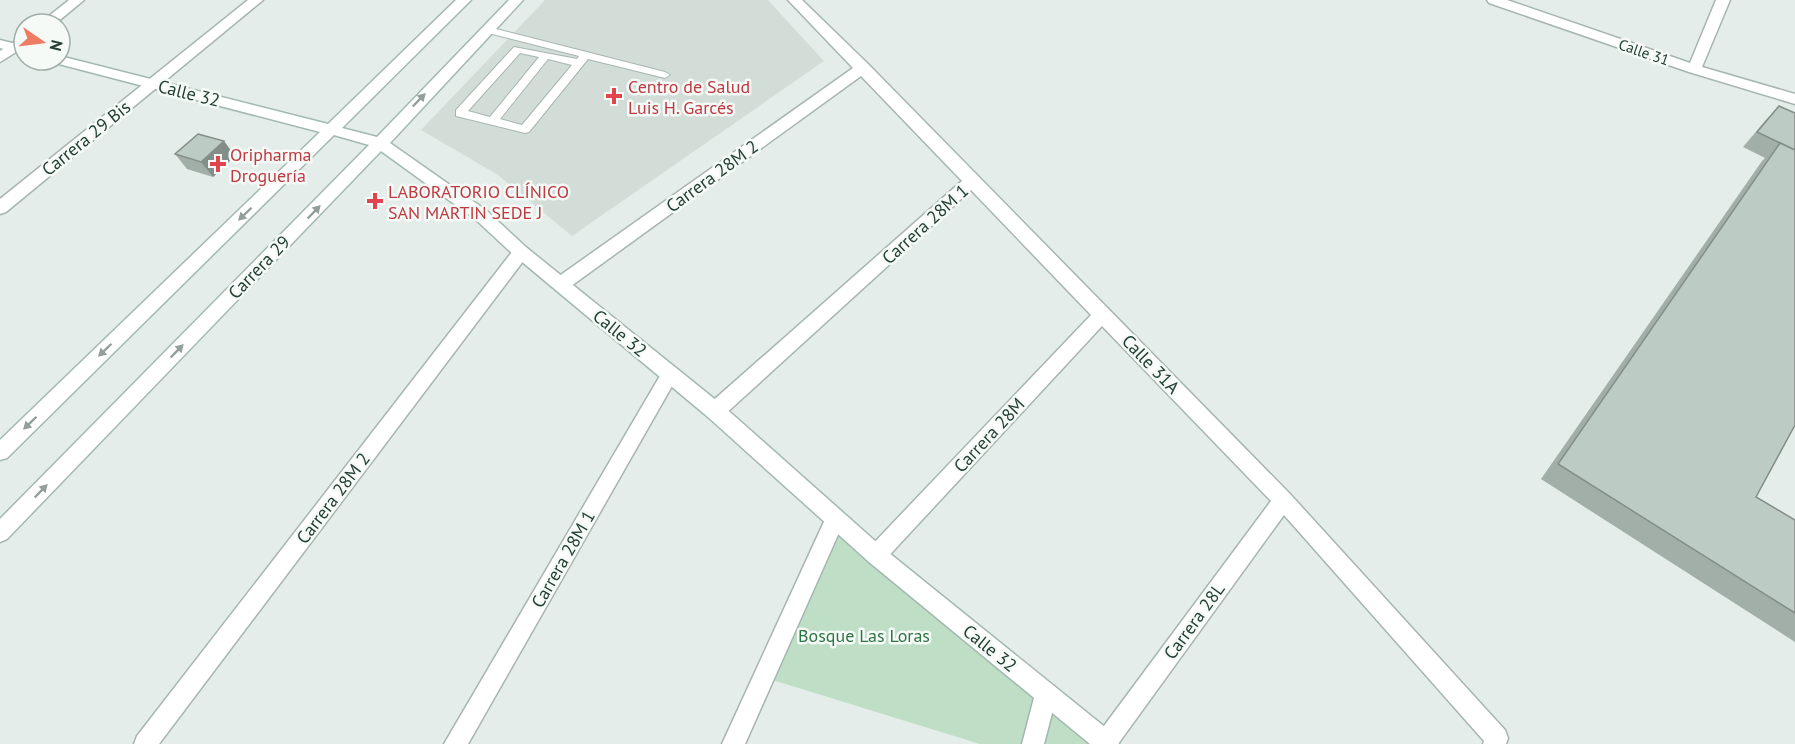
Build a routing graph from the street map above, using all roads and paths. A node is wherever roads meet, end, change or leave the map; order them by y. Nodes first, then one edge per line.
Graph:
1 (77, 0) edge
2 (256, 0) edge
3 (464, 0) edge
4 (516, 0) edge
5 (795, 0) edge
6 (1494, 0) edge
7 (1723, 0) edge
8 (62, 12) edge
9 (488, 30) junction
10 (546, 55) junction
11 (583, 59) junction
12 (72, 63) edge
13 (863, 68) junction
14 (1694, 69) junction
15 (665, 75) dead end
16 (153, 84) junction
17 (1795, 99) edge
18 (492, 121) junction
19 (333, 130) junction
20 (379, 143) junction
21 (973, 180) junction
22 (0, 208) edge
23 (521, 252) junction
24 (561, 284) junction
25 (1103, 314) junction
26 (670, 374) junction
27 (715, 411) junction
28 (0, 452) edge
29 (1282, 500) junction
30 (835, 519) junction
31 (0, 533) edge
32 (876, 555) junction
33 (1046, 694) junction
34 (1495, 741) edge
35 (1107, 743) edge
36 (145, 744) edge
37 (455, 744) edge
38 (733, 744) edge
39 (1033, 744) edge

1 - 8 street
2 - 16 street, Carrera 29 Bis
3 - 19 street
4 - 9 street, Carrera 29
5 - 13 street, Calle 31A
6 - 14 street, Calle 31
7 - 14 street
9 - 11 lane
20 -> 9 street, Carrera 29
10 - 11 lane
10 - 18 lane
10 - 18 lane
11 - 15 lane
11 - 18 lane
12 - 16 street, Calle 32
13 - 21 street, Calle 31A
13 - 24 street, Carrera 28M 2
14 - 17 street, Calle 31
16 - 19 street, Calle 32
16 - 22 street, Carrera 29 Bis
19 - 20 street, Calle 32
19 -> 28 street
20 - 23 street, Calle 32
31 -> 20 street, Carrera 29
21 - 25 street, Calle 31A
21 - 27 street, Carrera 28M 1
23 - 24 street, Calle 32
23 - 36 street, Carrera 28M 2
24 - 26 street, Calle 32
25 - 29 street, Calle 31A
25 - 32 street, Carrera 28M
26 - 27 street, Calle 32
26 - 37 street, Carrera 28M 1
27 - 30 street, Calle 32
29 - 34 street, Calle 31A
29 - 35 street, Carrera 28L
30 - 32 street, Calle 32
30 - 38 street
32 - 33 street, Calle 32
33 - 35 street, Calle 32
33 - 39 street

